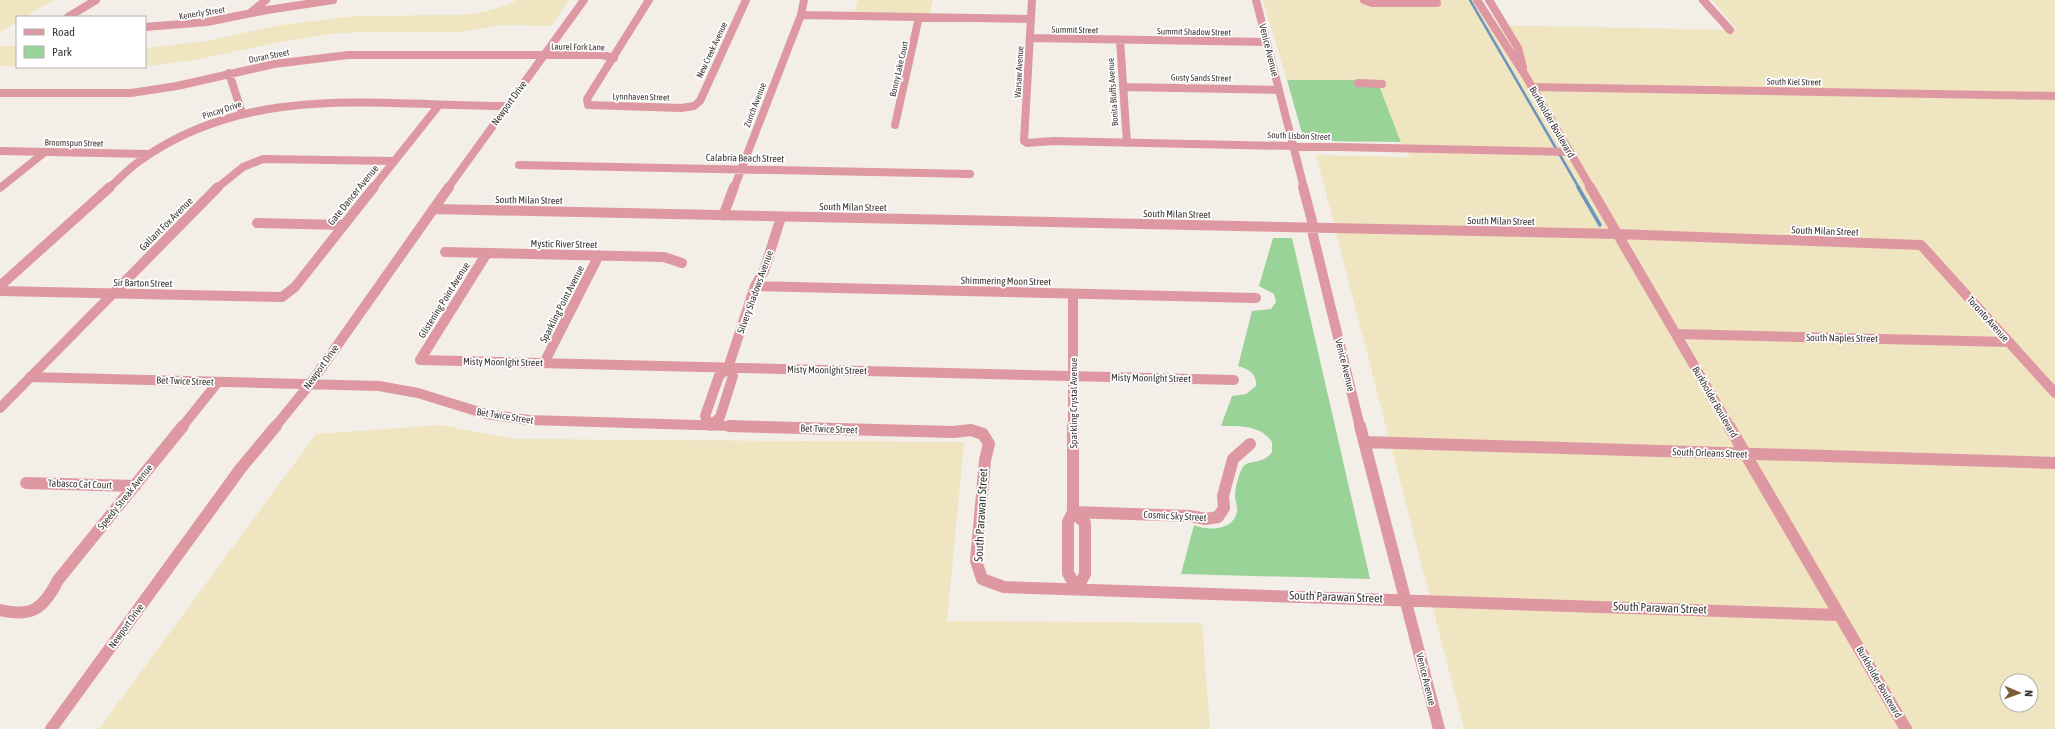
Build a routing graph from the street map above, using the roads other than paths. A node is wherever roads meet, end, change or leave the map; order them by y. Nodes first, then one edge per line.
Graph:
1 (96, 0) edge
2 (266, 0) edge
3 (333, 0) edge
4 (584, 0) edge
5 (649, 0) edge
6 (746, 0) edge
7 (804, 0) edge
8 (1032, 0) edge
9 (1256, 0) edge
10 (1364, 0) edge
11 (1477, 0) edge
12 (1489, 0) edge
13 (1704, 0) edge
14 (1437, 3) dead end
15 (250, 13) junction
16 (801, 15) junction
17 (70, 16) edge
18 (919, 17) junction
19 (1031, 19) junction
20 (146, 28) edge
21 (1730, 30) dead end
22 (1030, 38) junction
23 (1120, 40) junction
24 (1267, 42) junction
25 (543, 56) junction
26 (614, 58) junction
27 (229, 73) junction
28 (1525, 75) junction
29 (1358, 83) dead end
30 (1382, 84) dead end
31 (1123, 87) junction
32 (1532, 87) junction
33 (1279, 90) junction
34 (0, 93) edge
35 (2055, 96) edge
36 (439, 105) junction
37 (506, 106) junction
38 (694, 106) joint
39 (242, 113) junction
40 (895, 126) dead end
41 (1027, 143) joint
42 (1127, 143) junction
43 (1293, 146) junction
44 (0, 151) edge
45 (45, 152) junction
46 (1570, 152) junction
47 (148, 154) junction
48 (394, 161) junction
49 (519, 165) dead end
50 (741, 169) junction
51 (970, 174) dead end
52 (0, 188) edge
53 (433, 209) junction
54 (723, 216) junction
55 (781, 217) junction
56 (257, 223) dead end
57 (343, 225) junction
58 (1312, 228) junction
59 (1618, 234) junction
60 (1921, 245) joint
61 (445, 252) dead end
62 (487, 253) junction
63 (599, 256) junction
64 (682, 263) dead end
65 (0, 286) edge
66 (755, 286) junction
67 (0, 291) edge
68 (113, 293) junction
69 (1073, 294) junction
70 (285, 297) joint
71 (1256, 298) dead end
72 (1676, 334) junction
73 (2008, 342) junction
74 (420, 360) joint
75 (544, 363) junction
76 (728, 368) junction
77 (1073, 376) junction
78 (30, 377) junction
79 (1234, 380) dead end
80 (218, 382) junction
81 (310, 384) junction
82 (2055, 393) edge
83 (0, 408) edge
84 (710, 426) junction
85 (983, 434) joint
86 (1364, 442) junction
87 (1250, 444) dead end
88 (1745, 454) junction
89 (2055, 463) edge
90 (26, 483) dead end
91 (135, 486) junction
92 (1073, 512) junction
93 (1077, 589) junction
94 (1406, 599) junction
95 (0, 610) edge
96 (1839, 615) junction
97 (51, 729) edge
98 (1439, 729) edge
99 (1906, 729) edge

1 - 17 street
2 - 15 street
3 - 15 street, Kenerly Street
4 - 25 street, Newport Drive
5 - 26 street
6 - 38 street, New Creek Avenue
7 - 16 street, Zurich Avenue
8 - 19 street, Warsaw Avenue
9 - 24 street, Venice Avenue
10 - 14 street
11 - 28 street, Burkholder Boulevard
12 - 28 street, Burkholder Boulevard
13 - 21 street
15 - 20 street, Kenerly Street
16 - 18 street
16 - 50 street, Zurich Avenue
18 - 19 street
18 - 40 street, Bonny Lake Court
19 - 22 street, Warsaw Avenue
22 - 23 street, Summit Street
22 - 41 street, Warsaw Avenue
23 - 24 street, Summit Shadow Street
23 - 31 street, Bonita Bluffs Avenue
24 - 33 street, Venice Avenue
25 - 26 street, Laurel Fork Lane
25 - 27 street, Duran Street
25 - 37 street, Newport Drive
26 - 38 street, Lynnhaven Street
27 - 34 street, Duran Street
27 - 39 street
28 - 32 street, Burkholder Boulevard
29 - 30 street
31 - 33 street, Gusty Sands Street
31 - 42 street, Bonita Bluffs Avenue
32 - 35 street, South Kiel Street
32 - 46 street, Burkholder Boulevard
33 - 43 street, Venice Avenue
36 - 37 street, Pincay Drive
36 - 39 street, Pincay Drive
36 - 48 street, Gate Dancer Avenue
37 - 53 street, Newport Drive
39 - 47 street, Pincay Drive
41 - 42 street, South Lisbon Street
42 - 43 street, South Lisbon Street
43 - 46 street, South Lisbon Street
43 - 58 street, Venice Avenue
44 - 45 street, Broomspun Street
45 - 47 street, Broomspun Street
45 - 52 street
46 - 59 street, Burkholder Boulevard
47 - 65 street, Pincay Drive
48 - 57 street, Gate Dancer Avenue
48 - 68 street, Gallant Fox Avenue
49 - 50 street, Calabria Beach Street
50 - 51 street, Calabria Beach Street
50 - 54 street, Zurich Avenue
53 - 54 street, South Milan Street
53 - 81 street, Newport Drive
54 - 55 street, South Milan Street
55 - 58 street, South Milan Street
55 - 66 street, Silvery Shadows Avenue
56 - 57 street
57 - 70 street, Gate Dancer Avenue
58 - 59 street, South Milan Street
58 - 86 street, Venice Avenue
59 - 60 street, South Milan Street
59 - 72 street, Burkholder Boulevard
60 - 73 street, Toronto Avenue
61 - 62 street, Mystic River Street
62 - 63 street, Mystic River Street
62 - 74 street, Glistening Point Avenue
63 - 64 street, Mystic River Street
63 - 75 street, Sparkling Point Avenue
66 - 69 street, Shimmering Moon Street
66 - 76 street, Silvery Shadows Avenue
67 - 68 street, Sir Barton Street
68 - 70 street, Sir Barton Street
68 - 78 street, Gallant Fox Avenue
69 - 71 street, Shimmering Moon Street
69 - 77 street, Sparkling Crystal Avenue
72 - 73 street, South Naples Street
72 - 88 street, Burkholder Boulevard
73 - 82 street, Toronto Avenue
74 - 75 street, Misty Moonlght Street
75 - 76 street, Misty Moonlght Street
76 - 77 street, Misty Moonlght Street
76 - 84 street, Silvery Shadows Avenue
77 - 79 street, Misty Moonlght Street
77 - 92 street, Sparkling Crystal Avenue
78 - 80 street, Bet Twice Street
78 - 83 street, Gallant Fox Avenue
80 - 81 street, Bet Twice Street
80 - 91 street, Speedy Streak Avenue
81 - 84 street, Bet Twice Street
81 - 97 street, Newport Drive
84 - 85 street, Bet Twice Street
85 - 93 street, South Parawan Street
86 - 88 street, South Orleans Street
86 - 94 street, Venice Avenue
87 - 92 street, Cosmic Sky Street
88 - 89 street, South Orleans Street
88 - 96 street, Burkholder Boulevard
90 - 91 street, Tabasco Cat Court
91 - 95 street, Speedy Streak Avenue
92 - 93 street, Sparkling Crystal Avenue
92 - 93 street
93 - 94 street, South Parawan Street
94 - 96 street, South Parawan Street
94 - 98 street, Venice Avenue
96 - 99 street, Burkholder Boulevard

